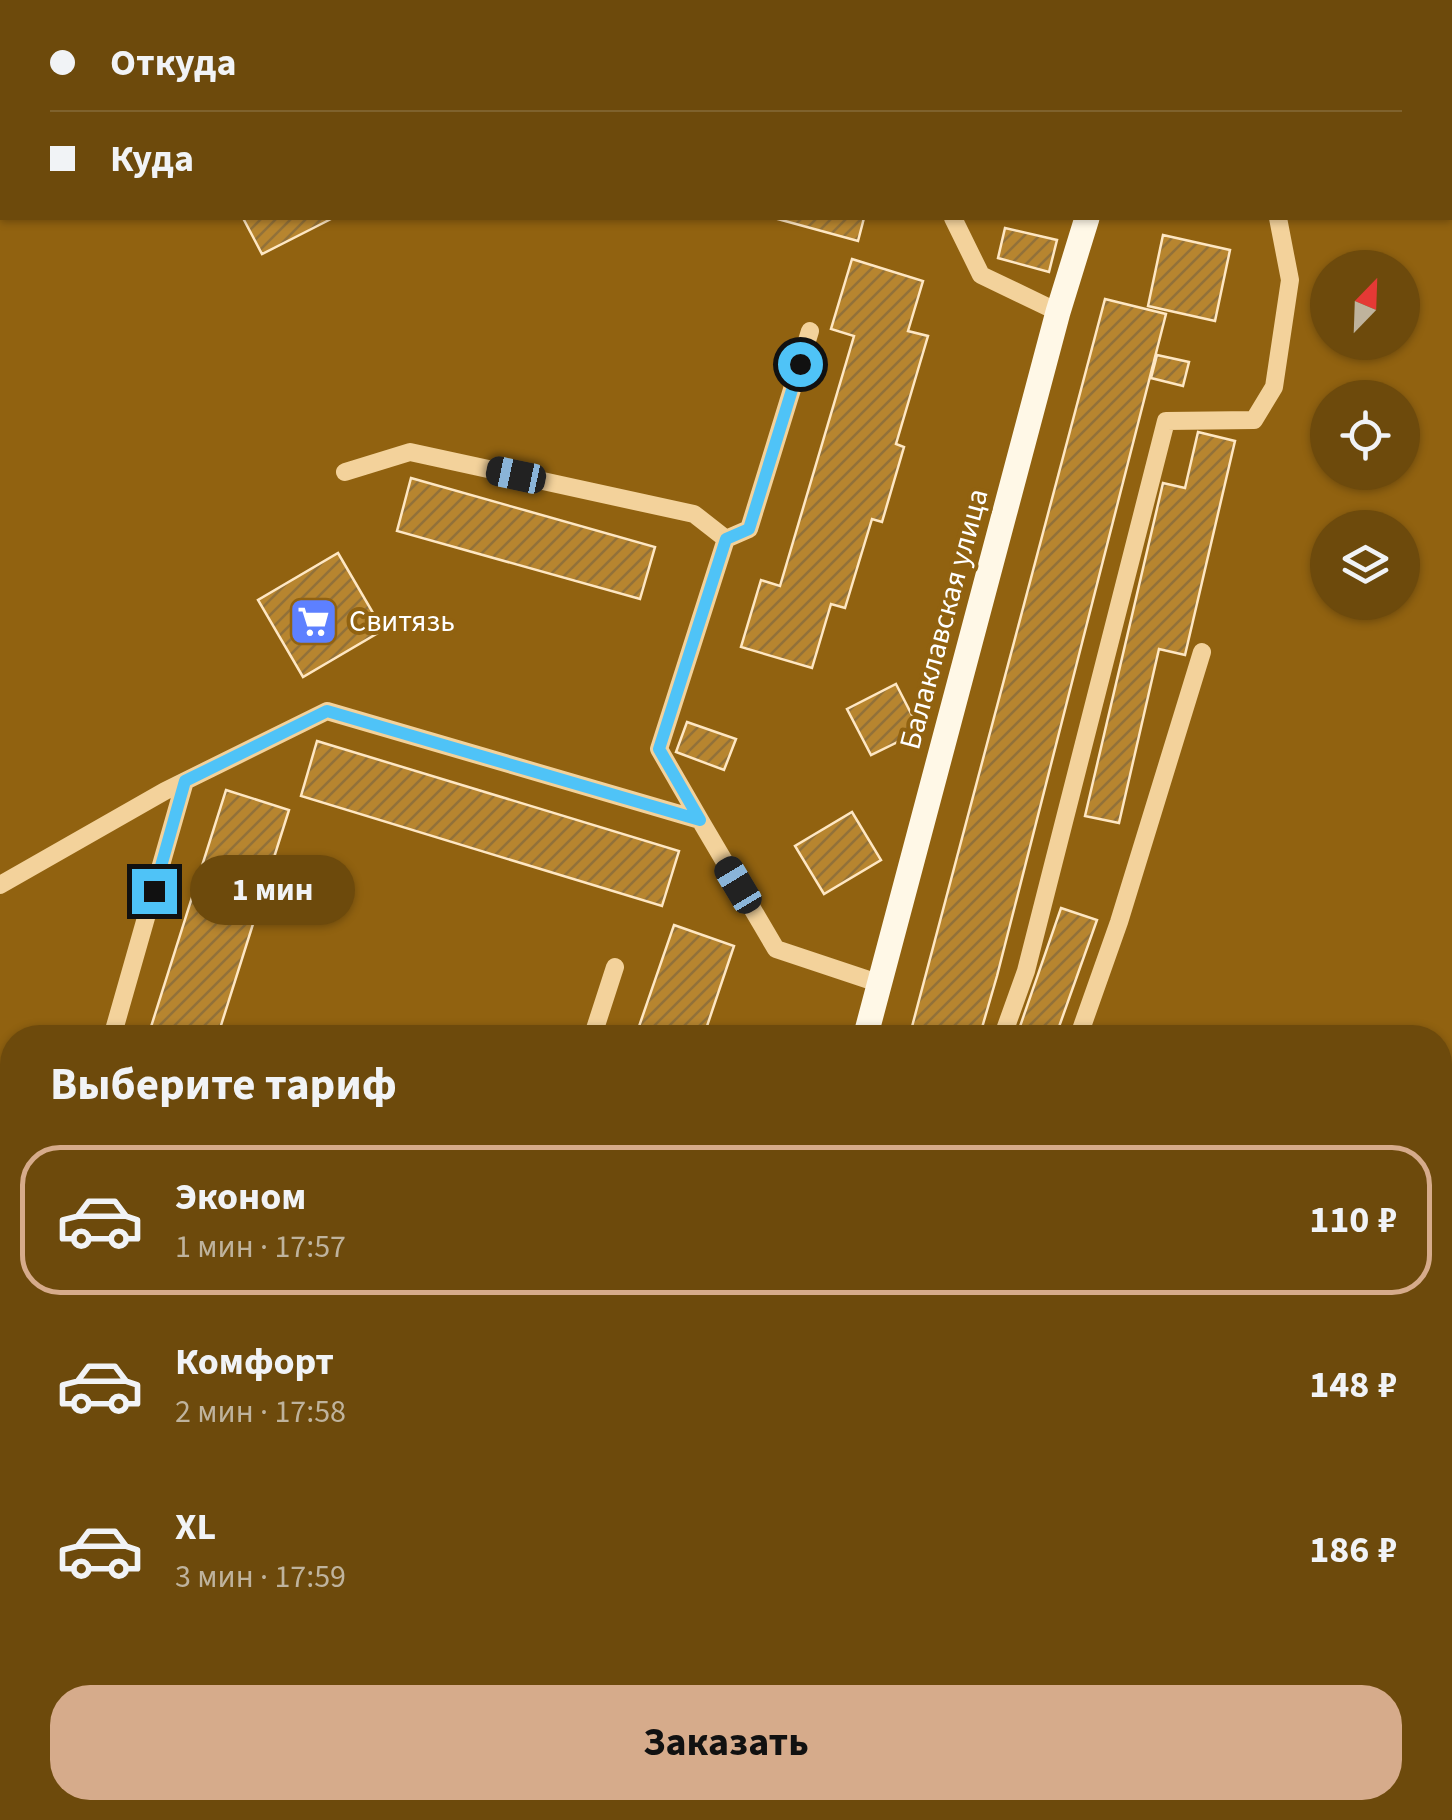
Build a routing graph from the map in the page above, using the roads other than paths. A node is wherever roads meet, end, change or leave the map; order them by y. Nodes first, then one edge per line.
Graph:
1 (953, 220) edge
2 (1086, 220) edge
3 (1278, 220) edge
4 (1058, 312) junction
5 (810, 331) dead end
6 (345, 472) dead end
7 (726, 539) junction
8 (1202, 652) dead end
9 (185, 781) junction
10 (700, 820) junction
11 (0, 885) edge
12 (615, 967) dead end
13 (881, 984) junction
14 (116, 1025) edge
15 (596, 1025) edge
16 (869, 1025) edge
17 (1007, 1025) edge
18 (1083, 1025) edge

1 - 4 street
2 - 4 main road, Балаклавская улица
3 - 17 street
4 - 13 main road, Балаклавская улица
5 - 7 street
6 - 7 street
7 - 10 street
8 - 18 street
9 - 10 street
9 - 11 street
9 - 14 street
10 - 13 street
12 - 15 street
13 - 16 main road, Балаклавская улица

